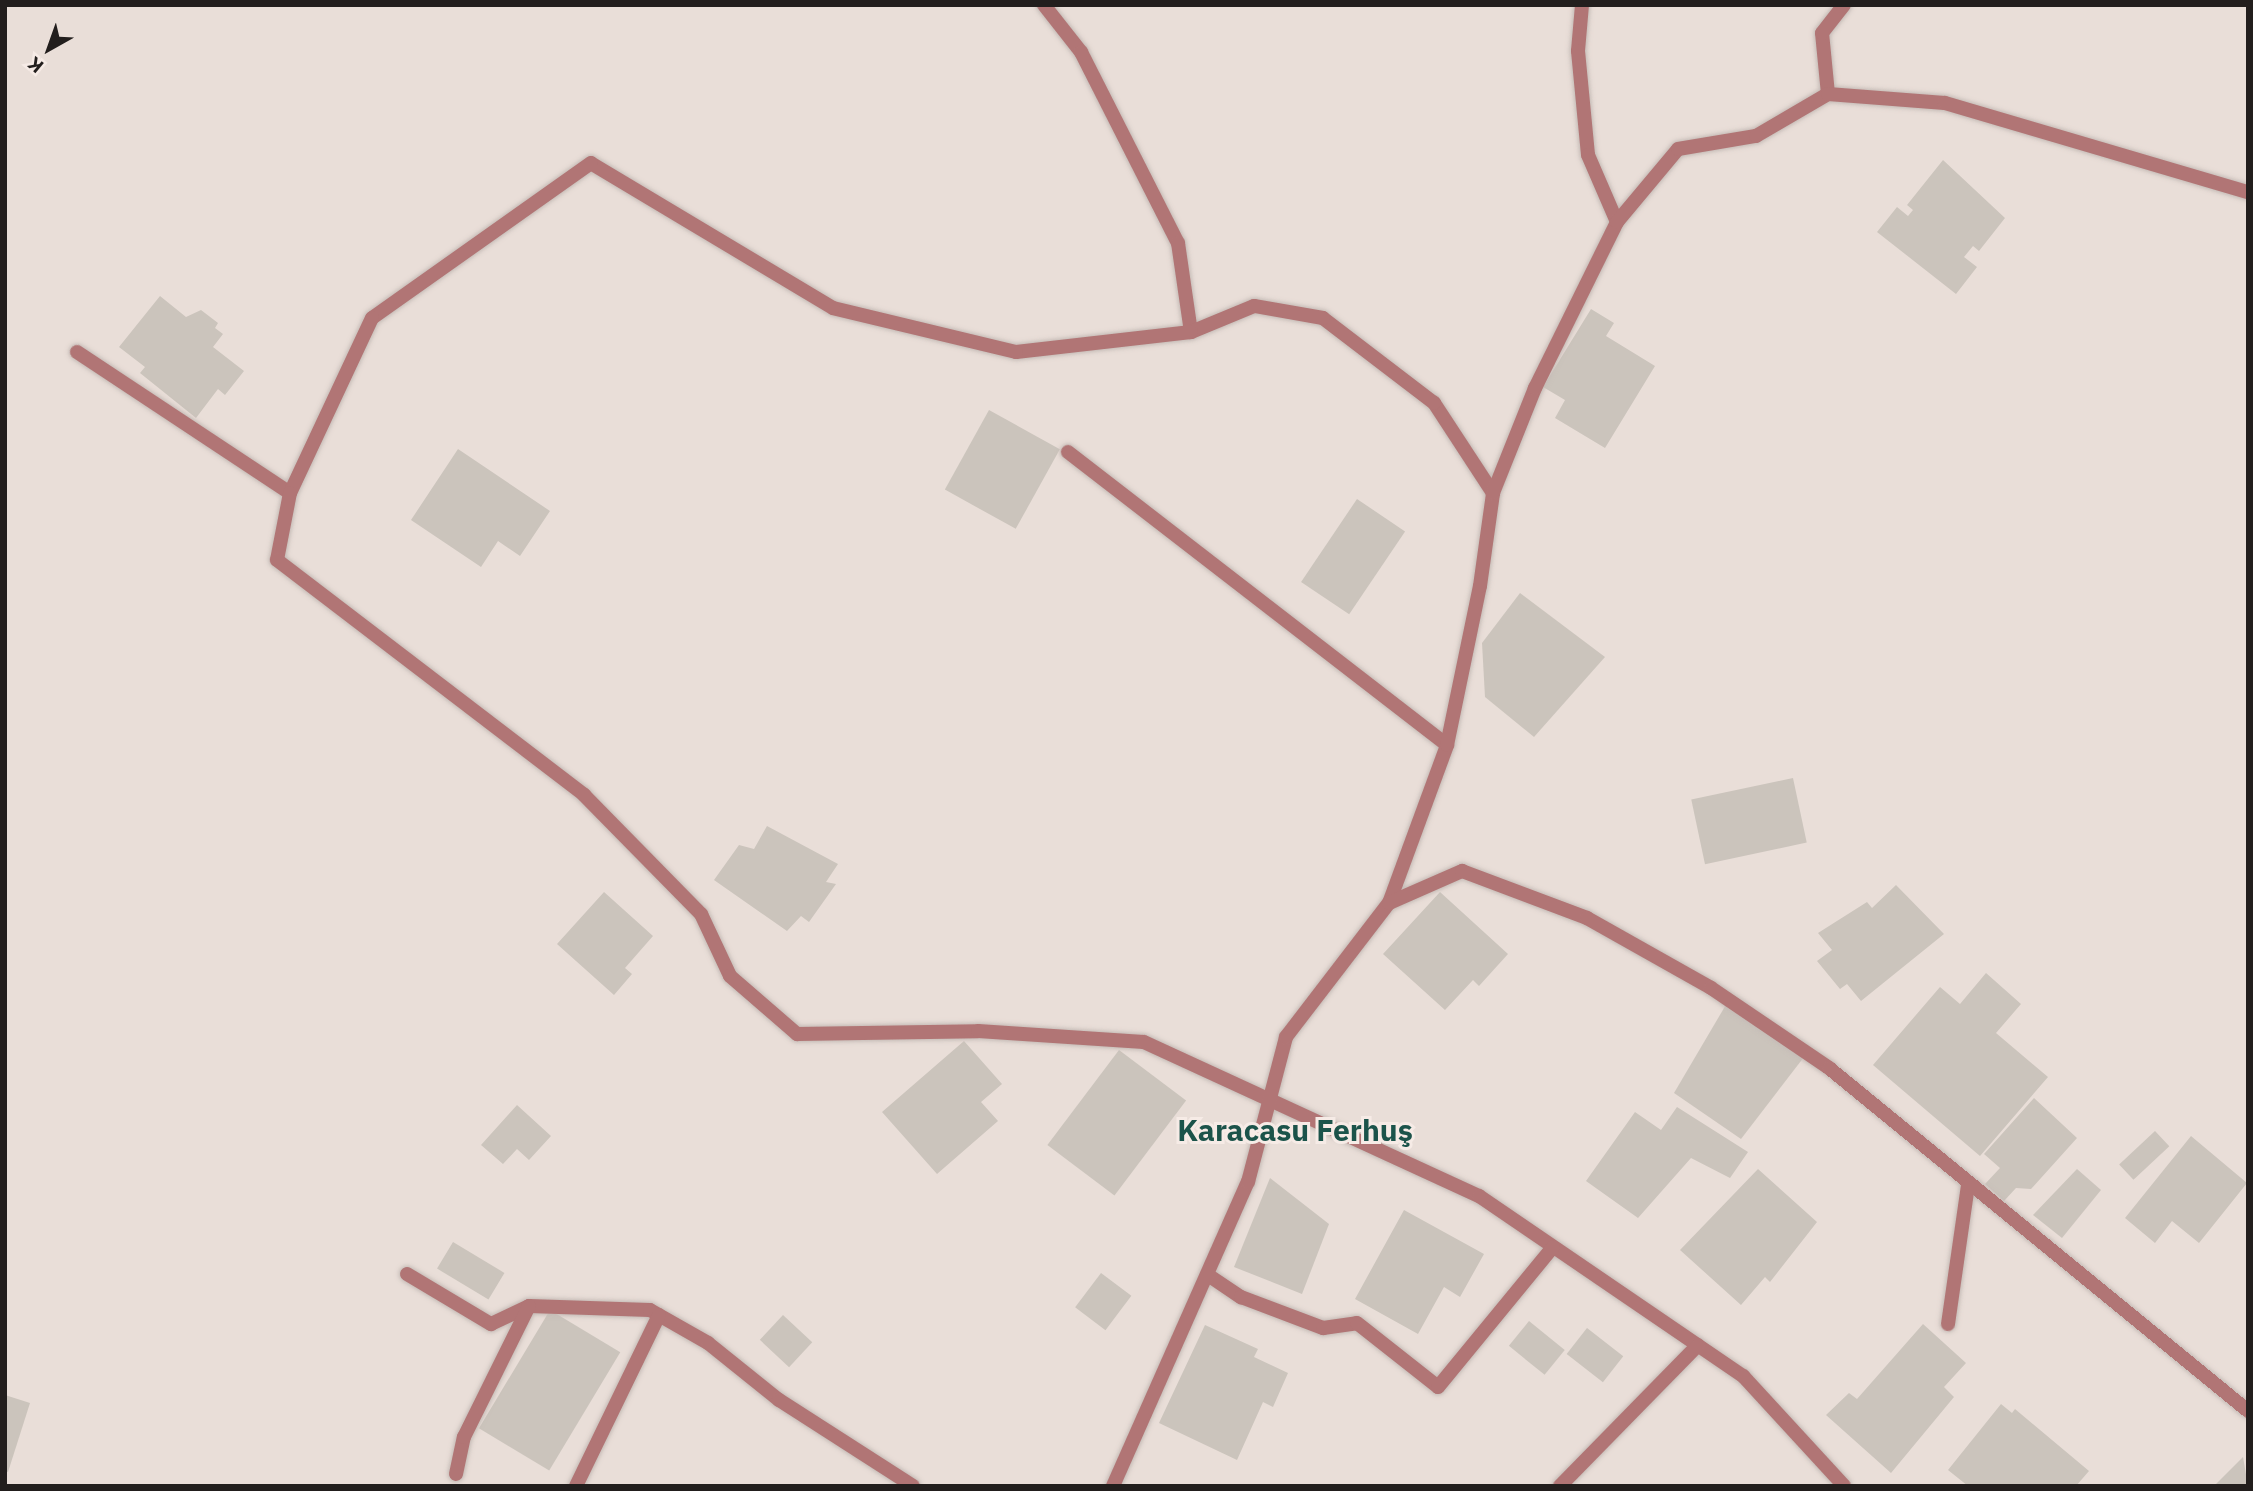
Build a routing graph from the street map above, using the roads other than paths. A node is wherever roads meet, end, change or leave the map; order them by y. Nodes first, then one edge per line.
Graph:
1 (1044, 5) edge
2 (1582, 5) edge
3 (1844, 5) edge
4 (1828, 94) junction
5 (2248, 192) edge
6 (1617, 222) junction
7 (1191, 332) junction
8 (77, 352) dead end
9 (1068, 452) dead end
10 (290, 493) junction
11 (1493, 493) junction
12 (1447, 745) junction
13 (1388, 903) junction
14 (1272, 1101) junction
15 (1968, 1185) junction
16 (1553, 1247) junction
17 (407, 1274) dead end
18 (1208, 1275) junction
19 (528, 1306) junction
20 (659, 1315) junction
21 (1948, 1324) dead end
22 (1698, 1345) junction
23 (2248, 1411) edge
24 (456, 1474) dead end
25 (576, 1486) edge
26 (913, 1486) edge
27 (1113, 1486) edge
28 (1560, 1486) edge
29 (1844, 1486) edge

1 - 7 street
2 - 6 street
3 - 4 street
4 - 5 street
4 - 6 street
6 - 11 street
7 - 10 street
7 - 11 street
8 - 10 street
9 - 12 street
10 - 14 street
11 - 12 street
12 - 13 street
13 - 14 street
13 - 15 street
14 - 16 street
14 - 18 street
15 - 21 street
15 - 23 street
16 - 18 street
16 - 22 street
17 - 19 street
18 - 27 street
19 - 20 street
19 - 24 street
20 - 25 street
20 - 26 street
22 - 28 street
22 - 29 street

